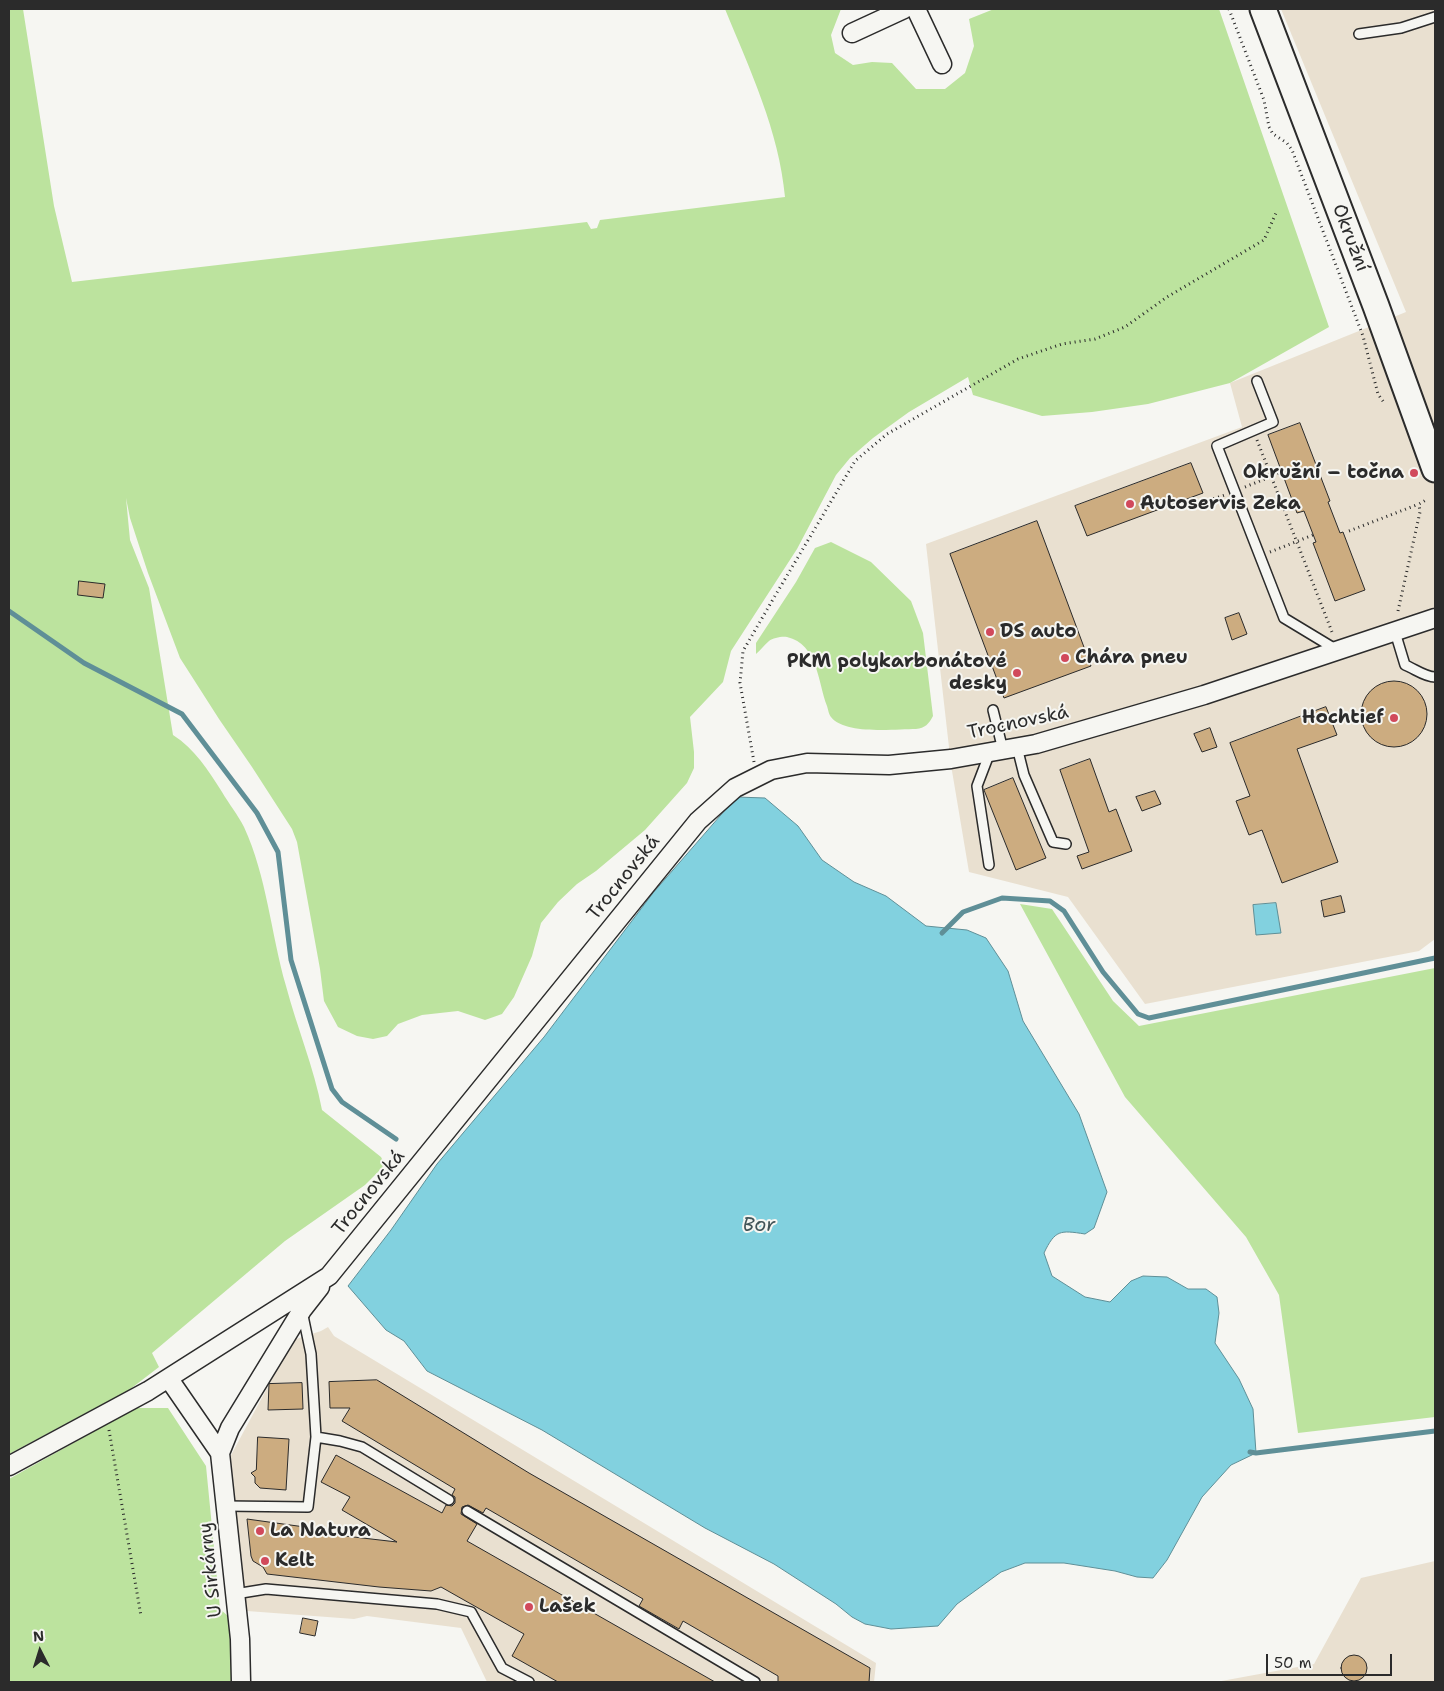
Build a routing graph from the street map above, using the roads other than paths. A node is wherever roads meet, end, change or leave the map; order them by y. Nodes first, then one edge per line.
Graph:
1 (904, 9) edge
2 (916, 9) edge
3 (1263, 9) edge
4 (1435, 17) edge
5 (852, 33) dead end
6 (1359, 34) dead end
7 (942, 64) dead end
8 (1256, 381) dead end
9 (1435, 469) edge
10 (1435, 618) edge
11 (1396, 632) junction
12 (1339, 651) junction
13 (1435, 677) edge
14 (993, 710) dead end
15 (1003, 750) junction
16 (1066, 844) dead end
17 (989, 865) dead end
18 (329, 1276) junction
19 (302, 1310) junction
20 (169, 1379) junction
21 (316, 1437) junction
22 (220, 1453) junction
23 (9, 1466) edge
24 (449, 1500) dead end
25 (225, 1506) junction
26 (467, 1511) dead end
27 (235, 1594) junction
28 (240, 1682) edge
29 (529, 1682) edge
30 (756, 1682) edge

1 - 5 street
2 - 7 street
3 - 9 main road, Okružní
4 - 6 lane
8 - 12 lane
10 - 11 street, Trocnovská
11 - 12 street, Trocnovská
11 - 13 lane
12 - 15 street, Trocnovská
14 - 15 lane
15 - 16 lane
15 - 17 lane
15 - 18 street, Trocnovská
18 - 19 street, U Sirkárny
18 - 20 street, Trocnovská
19 - 21 lane
19 - 22 street, U Sirkárny
20 - 22 street, U Sirkárny
20 - 23 street, Trocnovská
21 - 24 lane
21 - 25 lane
22 - 25 street, U Sirkárny
25 - 27 street, U Sirkárny
26 - 30 lane
27 - 28 street, U Sirkárny
27 - 29 lane

